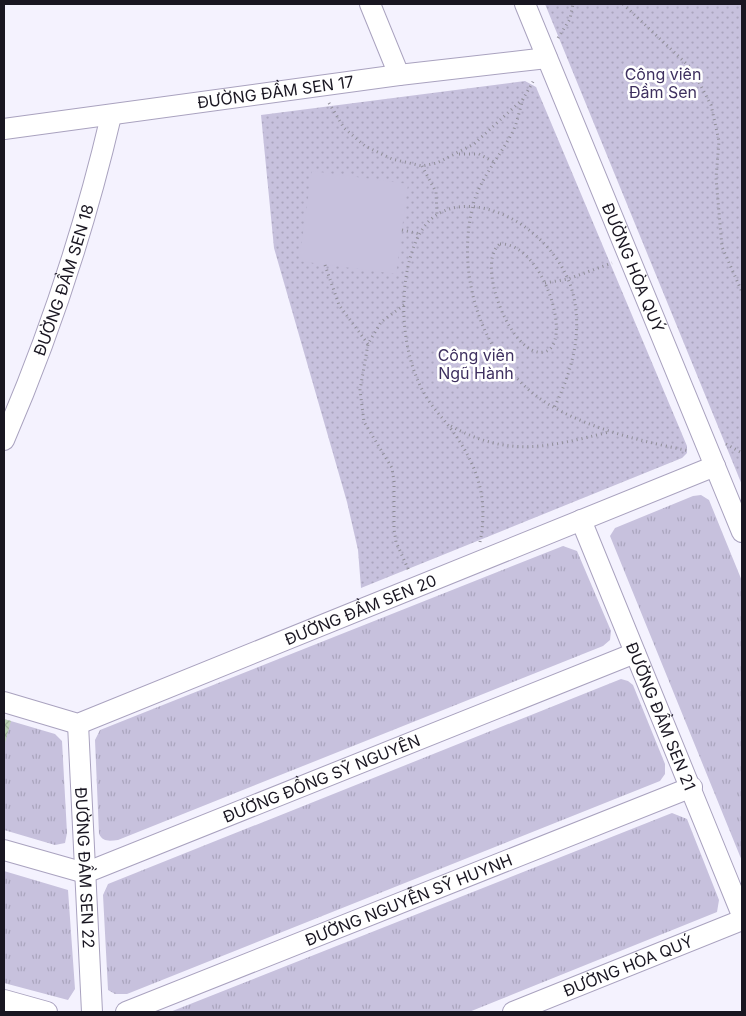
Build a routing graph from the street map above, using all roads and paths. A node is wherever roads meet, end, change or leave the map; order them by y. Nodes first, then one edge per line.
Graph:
1 (370, 4) edge
2 (525, 4) edge
3 (573, 4) edge
4 (623, 4) edge
5 (551, 51) junction
6 (398, 75) junction
7 (534, 80) dead end
8 (522, 99) junction
9 (329, 102) dead end
10 (111, 116) junction
11 (4, 129) edge
12 (456, 154) junction
13 (494, 162) junction
14 (422, 166) junction
15 (473, 205) junction
16 (437, 214) junction
17 (402, 230) dead end
18 (420, 234) junction
19 (615, 262) dead end
20 (325, 265) dead end
21 (568, 279) junction
22 (545, 283) junction
23 (742, 292) edge
24 (404, 305) junction
25 (368, 344) junction
26 (554, 408) junction
27 (448, 425) junction
28 (611, 431) junction
29 (4, 440) edge
30 (719, 440) dead end
31 (692, 452) dead end
32 (742, 453) edge
33 (715, 466) junction
34 (581, 520) junction
35 (742, 532) edge
36 (479, 547) dead end
37 (411, 575) dead end
38 (635, 653) junction
39 (4, 702) edge
40 (78, 724) junction
41 (692, 787) junction
42 (4, 850) edge
43 (85, 874) junction
44 (742, 915) edge
45 (742, 920) edge
46 (4, 1000) edge
47 (47, 1012) edge
48 (92, 1012) edge
49 (126, 1012) edge
50 (513, 1012) edge

1 - 6 street
2 - 5 street, ĐƯỜNG HÒA QUÝ
3 - 5 path
4 - 23 path
5 - 6 street, ĐƯỜNG ĐẦM SEN 17
5 - 33 street, ĐƯỜNG HÒA QUÝ
6 - 10 street, ĐƯỜNG ĐẦM SEN 17
7 - 8 path
8 - 12 path
8 - 13 path
9 - 14 path
10 - 11 street, ĐƯỜNG ĐẦM SEN 17
10 - 29 street, ĐƯỜNG ĐẦM SEN 18
12 - 13 path
12 - 14 path
13 - 15 path
14 - 16 path
15 - 16 path
15 - 21 path
15 - 26 path
16 - 18 path
17 - 18 path
18 - 24 path
19 - 21 path
20 - 25 path
21 - 22 path
21 - 26 path
22 - 22 path
24 - 25 path
24 - 27 path
25 - 37 path
26 - 28 path
27 - 28 path
27 - 36 path
28 - 31 path
30 - 32 path
33 - 34 street, ĐƯỜNG ĐẦM SEN 20
33 - 35 street, ĐƯỜNG HÒA QUÝ
34 - 38 street, ĐƯỜNG ĐẦM SEN 21
34 - 40 street, ĐƯỜNG ĐẦM SEN 20
38 - 41 street, ĐƯỜNG ĐẦM SEN 21
38 - 43 street, ĐƯỜNG ĐỒNG SỸ NGUYÊN
39 - 40 street
40 - 43 street, ĐƯỜNG ĐẦM SEN 22
41 - 44 street, ĐƯỜNG ĐẦM SEN 21
41 - 49 street, ĐƯỜNG NGUYỄN SỸ HUYNH
42 - 43 street
43 - 48 street, ĐƯỜNG ĐẦM SEN 22
45 - 50 street, ĐƯỜNG HÒA QUÝ
46 - 47 street

